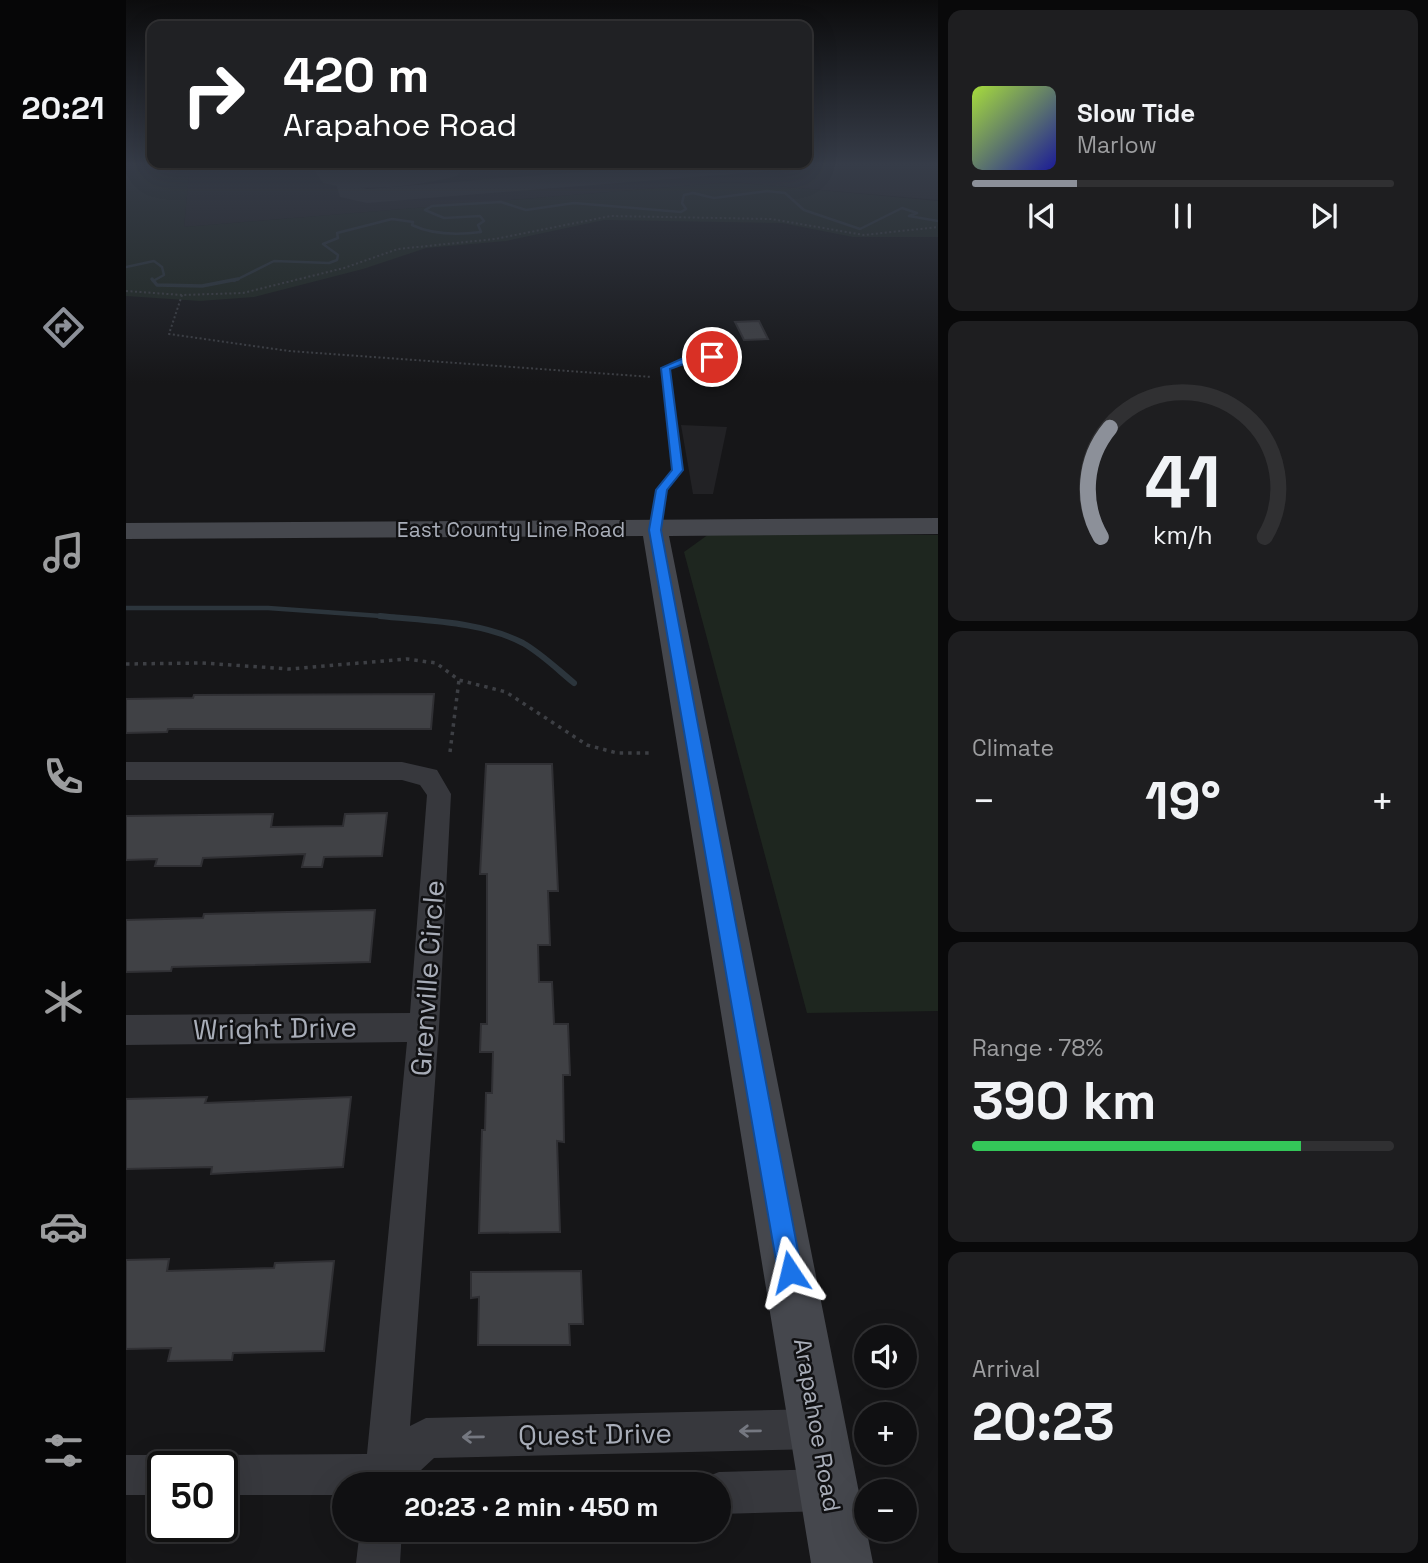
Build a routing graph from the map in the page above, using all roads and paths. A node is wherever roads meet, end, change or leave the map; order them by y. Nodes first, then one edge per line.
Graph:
1 (505, 237) edge
2 (126, 291) edge
3 (182, 295) junction
4 (705, 330) dead end
5 (666, 378) junction
6 (938, 526) edge
7 (655, 530) junction
8 (126, 531) edge
9 (126, 664) edge
10 (459, 680) junction
11 (450, 752) dead end
12 (651, 753) dead end
13 (126, 771) edge
14 (424, 1027) junction
15 (126, 1030) edge
16 (818, 1429) junction
17 (390, 1472) edge
18 (397, 1472) edge
19 (126, 1475) edge
20 (147, 1475) edge
21 (238, 1476) edge
22 (332, 1479) edge
23 (829, 1490) junction
24 (731, 1493) edge
25 (380, 1542) edge
26 (378, 1563) edge
27 (842, 1563) edge

1 - 3 path
2 - 3 path
3 - 5 path
4 - 5 lane
5 - 7 lane, Arapahoe Road
6 - 7 main road, East County Line Road
7 - 8 main road, East County Line Road
7 - 16 main road, Arapahoe Road
9 - 10 path
10 - 11 path
10 - 12 path
13 - 14 street, Grenville Circle
14 - 15 street, Wright Drive
14 - 17 street, Grenville Circle
16 -> 18 street, Quest Drive
16 - 23 main road, Arapahoe Road
19 - 20 street
21 - 22 street
23 - 24 street
23 - 27 main road, Arapahoe Road
25 - 26 street

